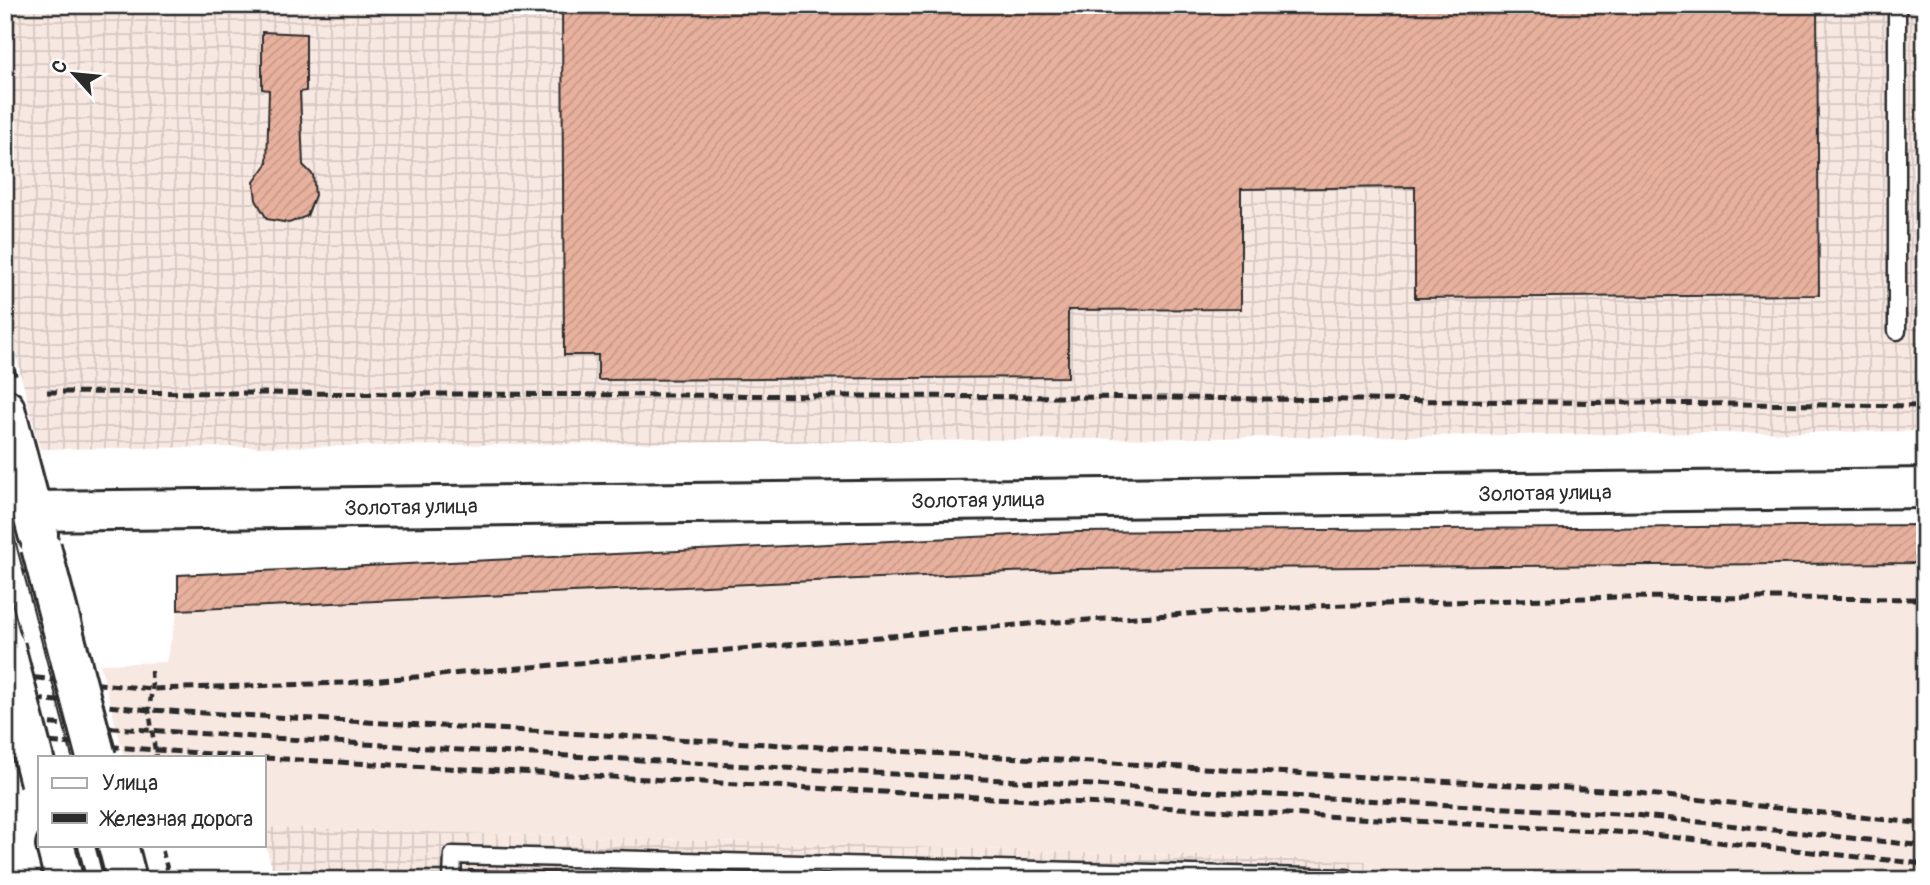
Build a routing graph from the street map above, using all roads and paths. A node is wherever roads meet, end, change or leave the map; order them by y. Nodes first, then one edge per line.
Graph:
1 (1897, 5) edge
2 (1897, 331) dead end
3 (5, 409) edge
4 (1925, 488) edge
5 (37, 529) junction
6 (5, 647) edge
7 (151, 671) dead end
8 (96, 756) edge
9 (156, 756) edge
10 (38, 775) edge
11 (56, 846) edge
12 (160, 846) edge
13 (168, 872) dead end
14 (1347, 878) edge
15 (65, 880) edge
16 (452, 880) edge

1 - 2 lane
3 - 5 street
4 - 5 street, Золотая улица
5 - 8 street, bridge
6 - 10 street, bridge
7 - 9 path
11 - 15 street
12 - 13 path
14 - 16 lane

